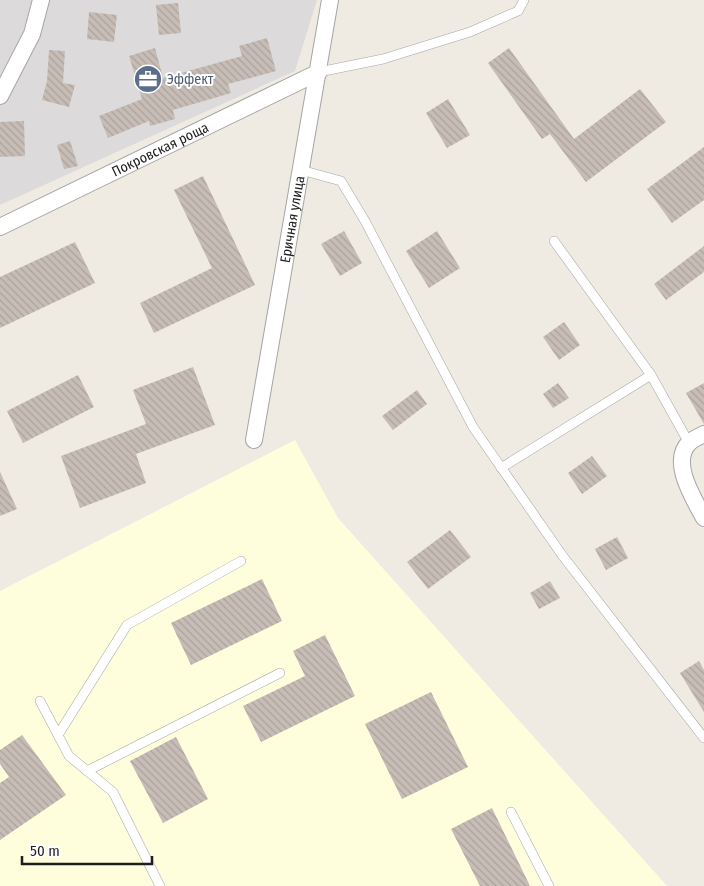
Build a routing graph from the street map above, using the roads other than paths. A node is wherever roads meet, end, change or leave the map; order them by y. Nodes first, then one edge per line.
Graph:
1 (41, 0) edge
2 (330, 0) edge
3 (524, 0) edge
4 (319, 72) junction
5 (0, 96) edge
6 (302, 170) junction
7 (0, 227) edge
8 (554, 241) dead end
9 (650, 375) junction
10 (704, 434) edge
11 (254, 440) dead end
12 (689, 443) junction
13 (501, 468) junction
14 (704, 518) edge
15 (241, 561) dead end
16 (280, 673) dead end
17 (40, 702) dead end
18 (58, 735) junction
19 (704, 738) edge
20 (87, 771) junction
21 (511, 812) dead end
22 (160, 886) edge
23 (548, 886) edge

1 - 5 street
2 - 4 street, Еричная улица
3 - 4 lane
4 - 6 street, Еричная улица
4 - 7 street, Покровская роща
6 - 11 street, Еричная улица
6 - 13 lane
8 - 9 lane
9 - 12 lane
9 - 13 lane
10 - 12 street
12 - 14 street
13 - 19 lane
15 - 18 lane
16 - 20 lane
17 - 18 lane
18 - 20 lane
20 - 22 lane
21 - 23 lane

